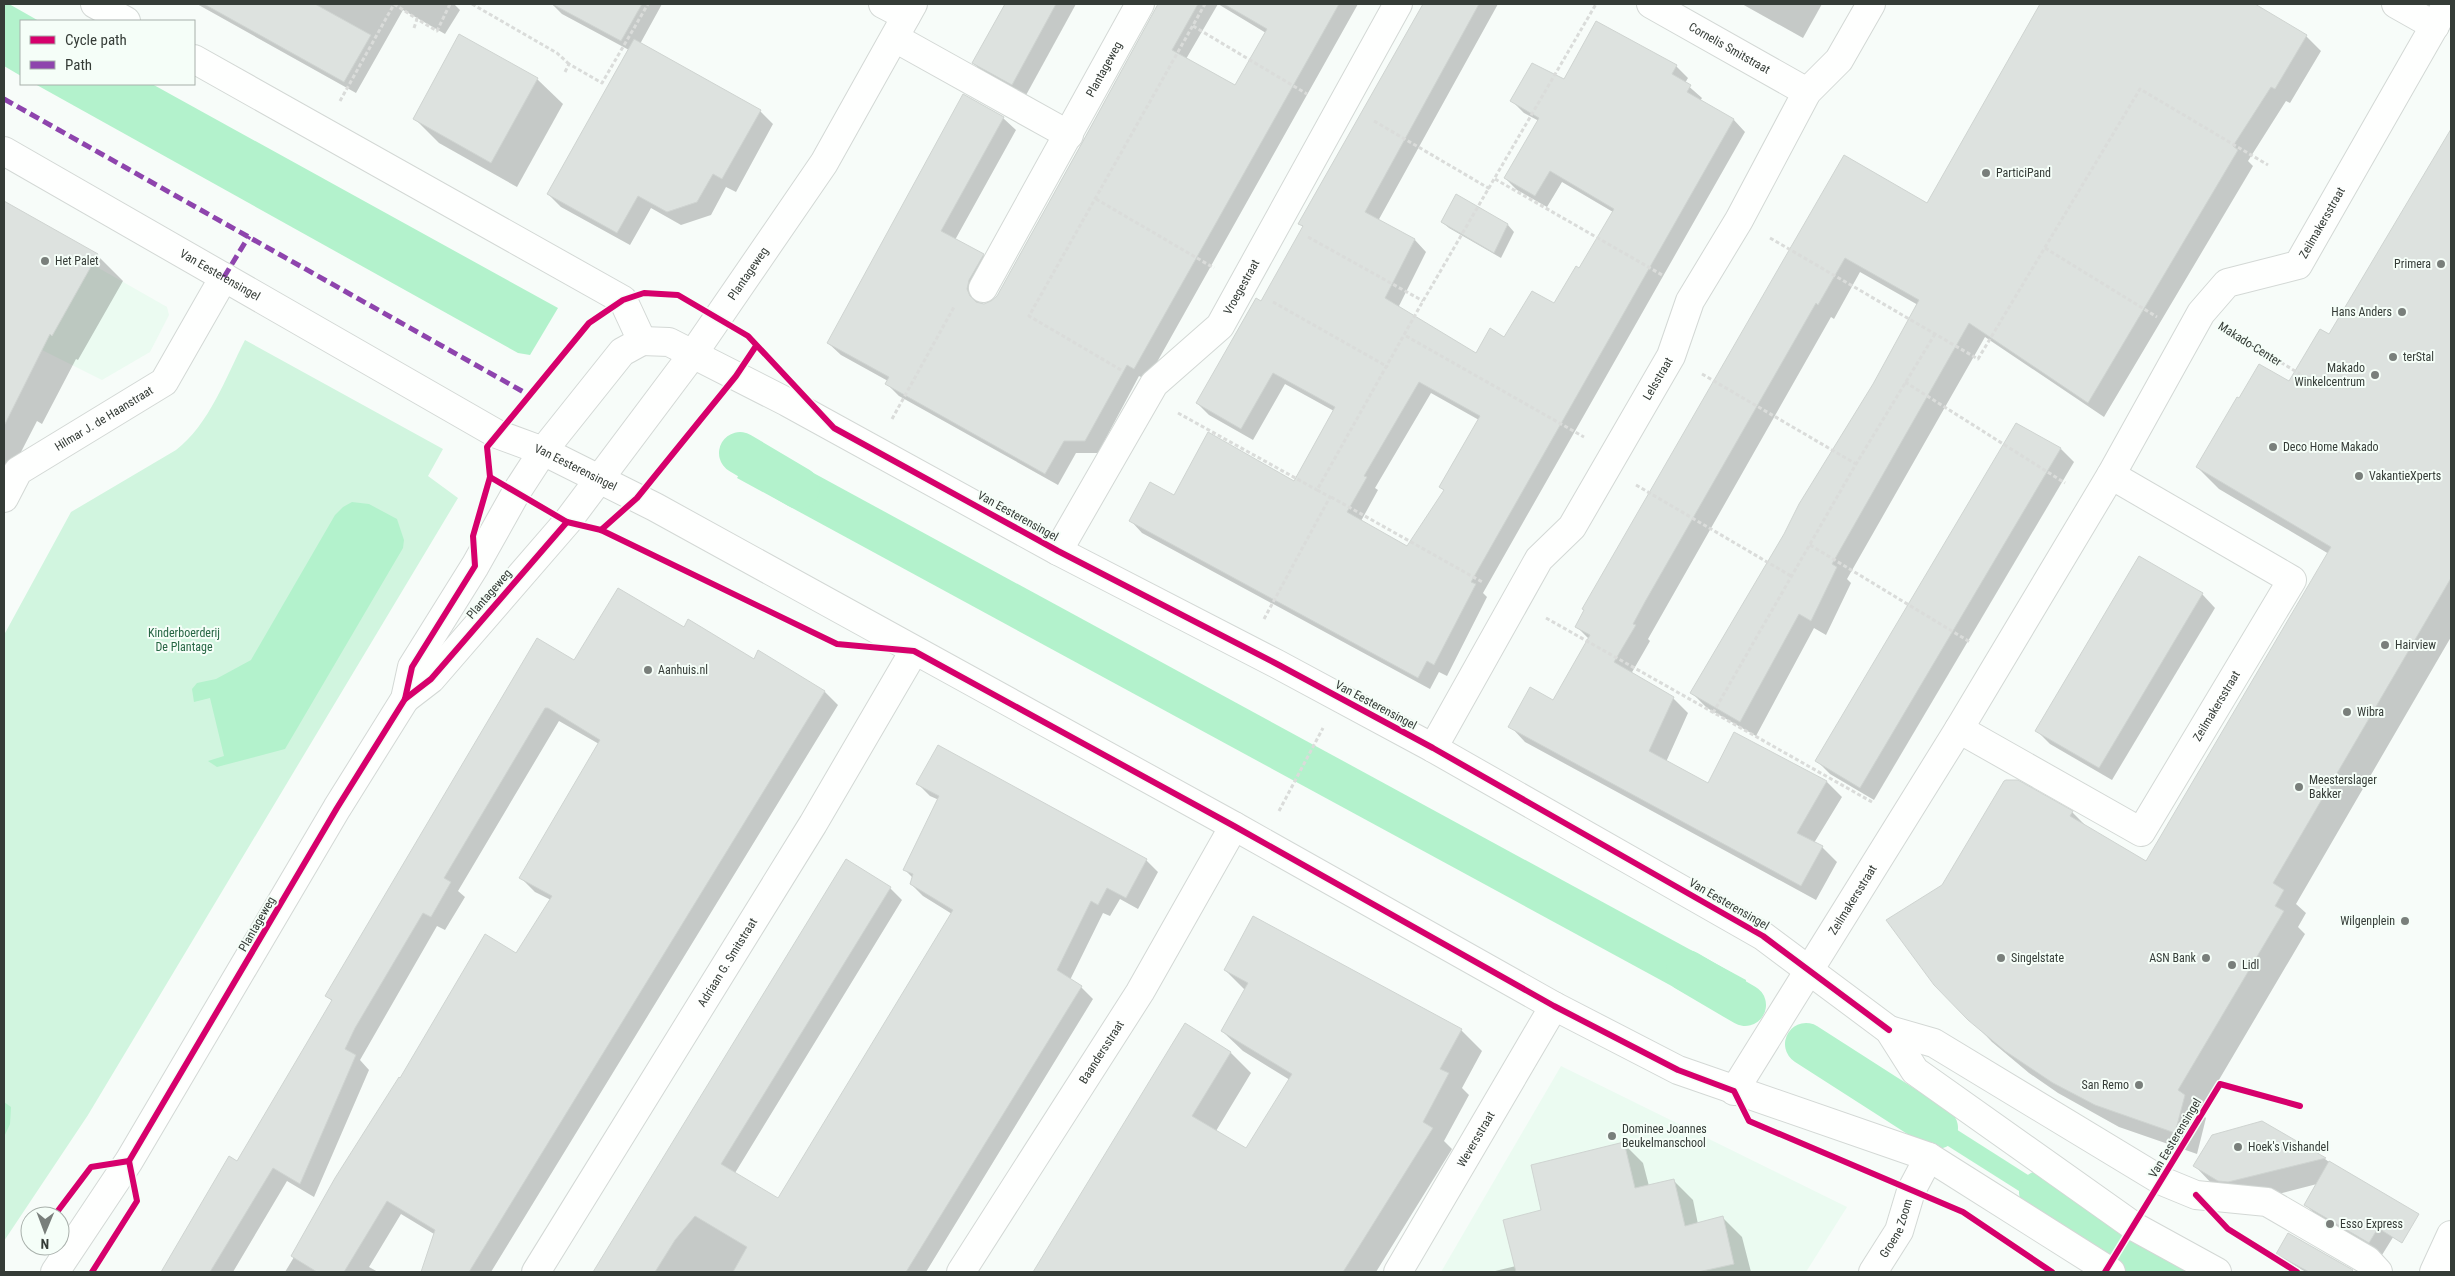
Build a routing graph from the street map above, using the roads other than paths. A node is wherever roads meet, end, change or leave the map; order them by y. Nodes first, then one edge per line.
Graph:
1 (95, 4) edge
2 (1140, 4) edge
3 (1398, 4) edge
4 (1651, 4) edge
5 (1872, 4) edge
6 (2396, 4) edge
7 (899, 15) edge
8 (2441, 15) edge
9 (124, 20) edge
10 (195, 60) edge
11 (1808, 92) junction
12 (1069, 135) junction
13 (4, 151) edge
14 (224, 277) junction
15 (983, 288) road end
16 (642, 341) junction
17 (693, 354) junction
18 (543, 451) junction
19 (2111, 476) junction
20 (600, 479) junction
21 (4, 498) edge
22 (1058, 551) junction
23 (914, 651) junction
24 (405, 699) junction
25 (1959, 728) junction
26 (1433, 748) junction
27 (1234, 826) junction
28 (1809, 970) junction
29 (1554, 1006) junction
30 (1889, 1030) junction
31 (1734, 1091) junction
32 (1929, 1157) junction
33 (2451, 1235) edge
34 (55, 1272) edge
35 (536, 1272) edge
36 (961, 1272) edge
37 (1398, 1272) edge
38 (1874, 1272) edge
39 (2111, 1272) edge
40 (2217, 1272) edge
41 (2378, 1272) edge
42 (2434, 1272) edge

1 - 9 street
2 - 12 street, Plantageweg
3 - 22 street, Vroegestraat
4 - 11 street, Cornelis Smitstraat
5 - 11 street, Lelsstraat
6 - 8 street
7 - 12 street, Plantageweg
7 - 17 street, Plantageweg
8 - 19 street, Zeilmakersstraat
10 - 16 street
11 - 26 street, Lelsstraat
12 - 15 street, Plantageweg
13 - 14 street, Van Eesterensingel
14 - 18 street, Van Eesterensingel
14 - 21 street, Hilmar J. de Haanstraat
16 - 17 street, Van Eesterensingel
16 - 18 street, Plantageweg
17 - 20 street, Plantageweg
17 - 22 street, Van Eesterensingel
18 - 20 street, Van Eesterensingel
18 - 24 street, Plantageweg
19 - 25 street, Zeilmakersstraat
19 - 25 street, Zeilmakersstraat
20 - 23 street, Van Eesterensingel
20 - 24 street, Plantageweg
22 - 26 street, Van Eesterensingel
23 - 27 street, Van Eesterensingel
23 - 35 street, Adriaan G. Smitstraat
24 - 34 street, Plantageweg
25 - 28 street, Zeilmakersstraat
26 - 28 street, Van Eesterensingel
27 - 29 street, Van Eesterensingel
27 - 36 street, Baandersstraat
28 - 30 street, Van Eesterensingel
28 - 31 street, Zeilmakersstraat
29 - 31 street, Van Eesterensingel
29 - 37 street, Weversstraat
30 - 40 street, Van Eesterensingel
30 - 41 street, Van Eesterensingel
31 - 32 street, Van Eesterensingel
32 - 38 street, Groene Zoom
32 - 39 street, Van Eesterensingel
33 - 42 street

